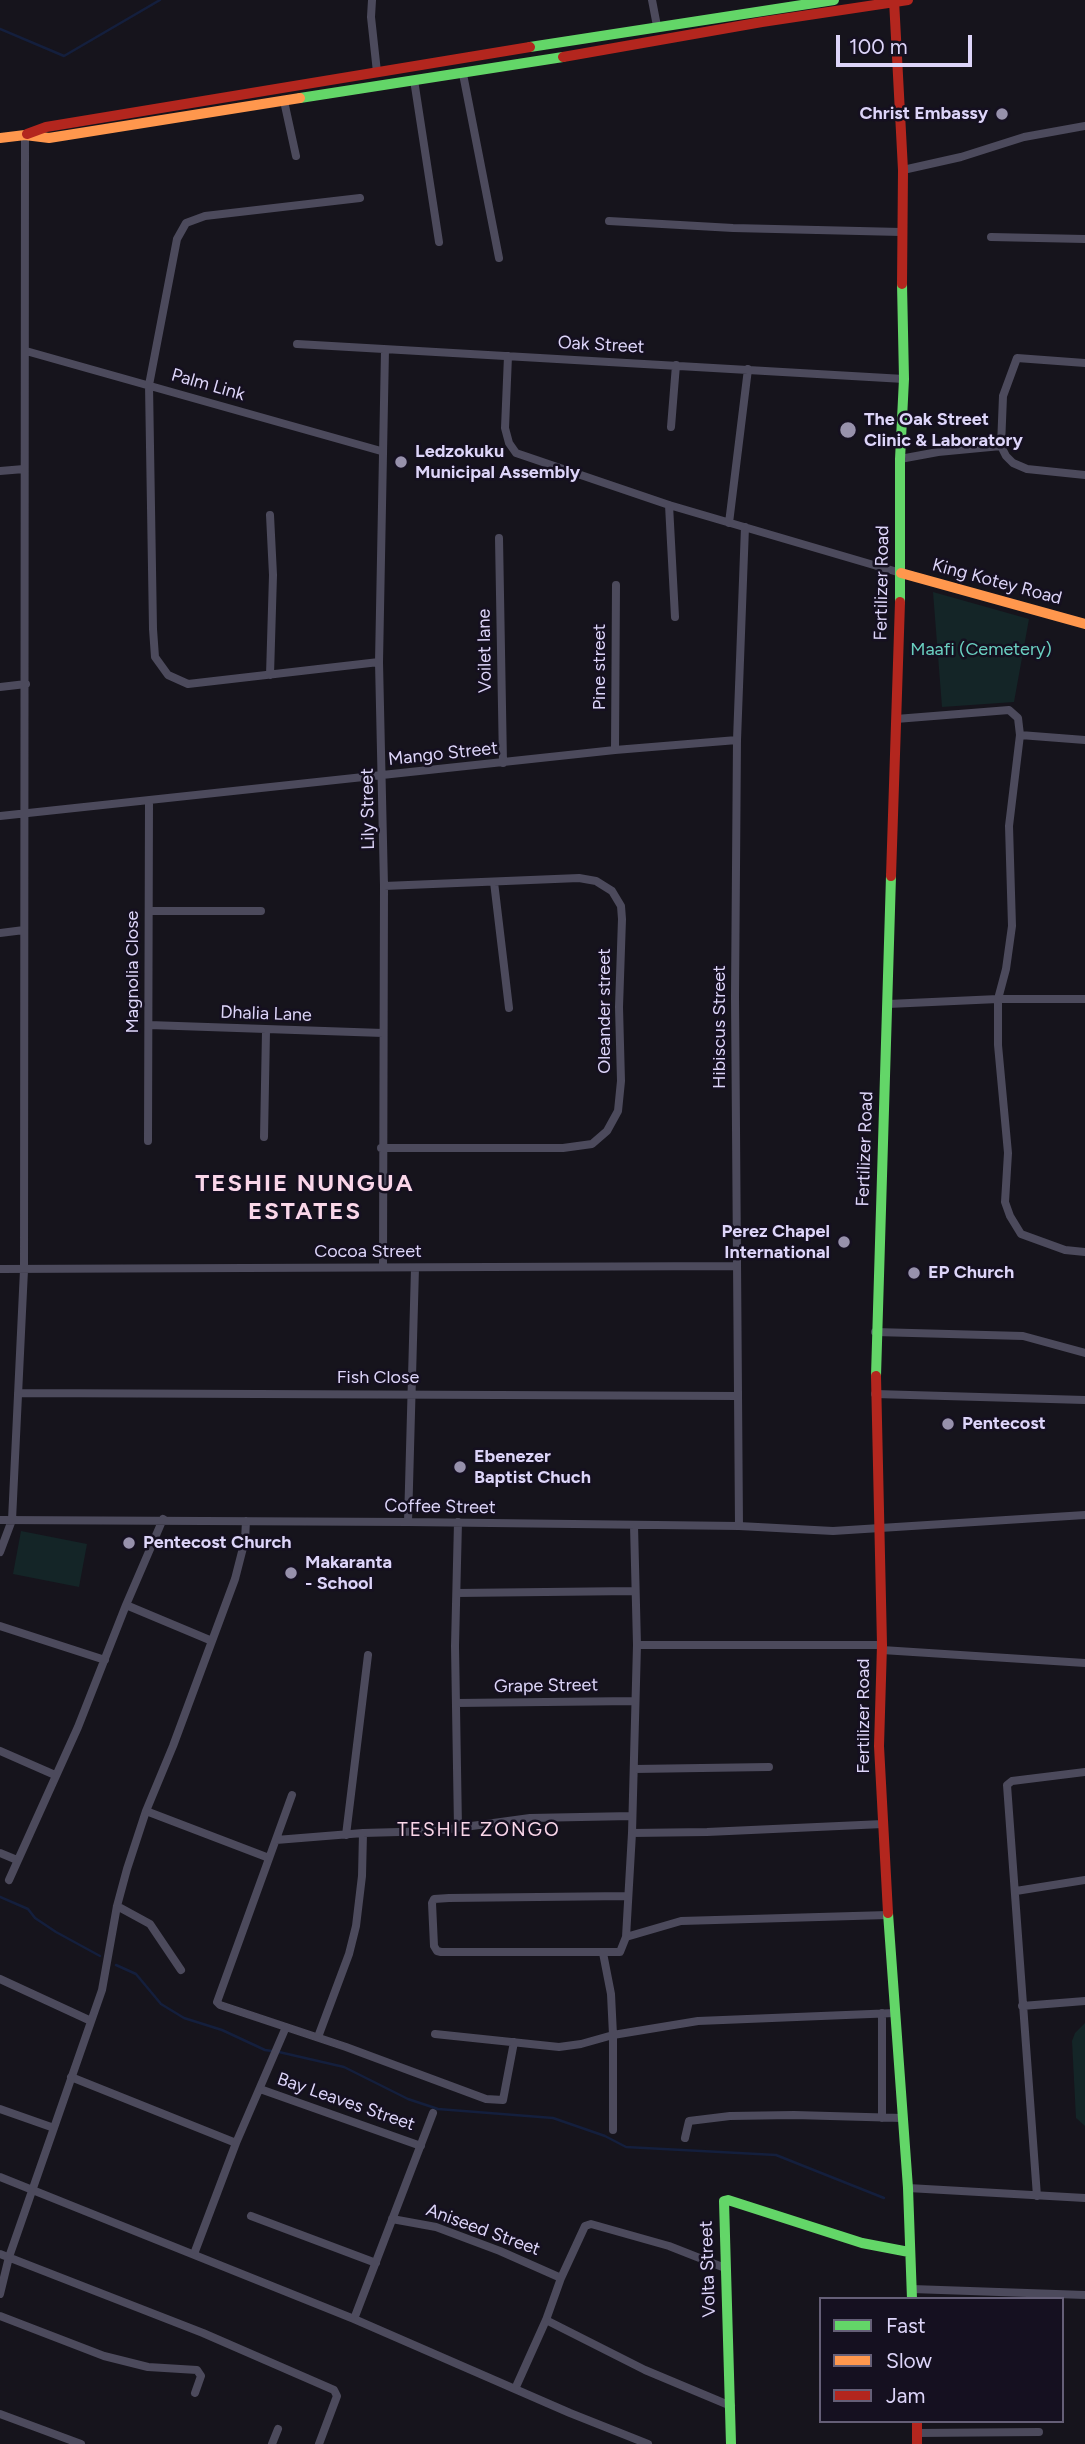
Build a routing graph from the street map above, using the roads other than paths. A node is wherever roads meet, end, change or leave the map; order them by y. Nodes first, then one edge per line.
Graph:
1 (372, 0) edge
2 (652, 0) edge
3 (834, 0) edge
4 (908, 0) edge
5 (894, 1) edge
6 (657, 26) junction
7 (377, 72) junction
8 (463, 74) junction
9 (414, 80) junction
10 (284, 101) junction
11 (1085, 126) edge
12 (25, 135) junction
13 (0, 138) edge
14 (296, 156) dead end
15 (903, 170) junction
16 (360, 198) dead end
17 (609, 221) dead end
18 (901, 232) junction
19 (991, 237) dead end
20 (1085, 239) edge
21 (439, 242) dead end
22 (499, 258) dead end
23 (298, 344) dead end
24 (384, 350) junction
25 (26, 351) junction
26 (508, 356) junction
27 (1085, 363) edge
28 (676, 365) junction
29 (748, 369) junction
30 (904, 379) junction
31 (149, 384) junction
32 (671, 427) dead end
33 (1001, 446) junction
34 (381, 451) junction
35 (900, 459) junction
36 (24, 469) junction
37 (0, 471) edge
38 (1085, 475) edge
39 (669, 505) junction
40 (270, 515) dead end
41 (729, 523) junction
42 (745, 527) junction
43 (499, 538) dead end
44 (901, 573) junction
45 (616, 584) dead end
46 (675, 617) dead end
47 (1085, 624) edge
48 (379, 662) junction
49 (270, 675) junction
50 (26, 684) junction
51 (0, 687) edge
52 (896, 719) junction
53 (1020, 736) junction
54 (737, 740) junction
55 (1085, 740) edge
56 (615, 750) junction
57 (503, 763) junction
58 (383, 776) junction
59 (149, 802) junction
60 (26, 814) junction
61 (0, 816) edge
62 (494, 882) junction
63 (384, 886) junction
64 (149, 911) junction
65 (261, 911) dead end
66 (24, 930) junction
67 (0, 933) edge
68 (998, 999) junction
69 (1085, 999) edge
70 (888, 1004) junction
71 (509, 1008) dead end
72 (149, 1025) junction
73 (267, 1031) junction
74 (383, 1033) junction
75 (264, 1137) dead end
76 (148, 1141) dead end
77 (382, 1148) junction
78 (1085, 1252) edge
79 (736, 1266) junction
80 (383, 1267) junction
81 (415, 1268) junction
82 (0, 1269) edge
83 (24, 1270) junction
84 (875, 1332) junction
85 (1085, 1353) edge
86 (18, 1394) junction
87 (410, 1394) junction
88 (875, 1394) junction
89 (738, 1396) junction
90 (1085, 1399) edge
91 (1085, 1515) edge
92 (0, 1520) edge
93 (12, 1520) junction
94 (163, 1520) junction
95 (246, 1521) junction
96 (408, 1521) junction
97 (458, 1522) junction
98 (634, 1525) junction
99 (739, 1526) junction
100 (880, 1528) junction
101 (0, 1552) edge
102 (635, 1591) junction
103 (457, 1593) junction
104 (126, 1605) junction
105 (0, 1626) edge
106 (212, 1641) junction
107 (636, 1645) junction
108 (881, 1647) junction
109 (368, 1656) dead end
110 (105, 1660) junction
111 (1085, 1663) edge
112 (635, 1701) junction
113 (456, 1703) junction
114 (0, 1751) edge
115 (769, 1766) dead end
116 (634, 1769) junction
117 (1085, 1772) edge
118 (55, 1775) junction
119 (292, 1795) dead end
120 (146, 1811) junction
121 (632, 1816) junction
122 (883, 1824) junction
123 (458, 1828) junction
124 (363, 1833) junction
125 (632, 1833) junction
126 (346, 1835) junction
127 (276, 1840) junction
128 (0, 1853) edge
129 (269, 1858) junction
130 (18, 1860) junction
131 (9, 1880) dead end
132 (1085, 1880) edge
133 (1016, 1891) junction
134 (627, 1896) junction
135 (117, 1906) junction
136 (888, 1914) junction
137 (626, 1937) junction
138 (603, 1953) junction
139 (181, 1970) dead end
140 (0, 1979) edge
141 (1085, 2001) edge
142 (1022, 2006) junction
143 (895, 2013) junction
144 (882, 2014) junction
145 (91, 2021) junction
146 (286, 2027) junction
147 (435, 2034) dead end
148 (613, 2035) junction
149 (318, 2038) junction
150 (514, 2042) junction
151 (71, 2077) junction
152 (260, 2089) junction
153 (0, 2109) edge
154 (433, 2113) dead end
155 (882, 2118) junction
156 (902, 2118) junction
157 (54, 2128) junction
158 (613, 2130) dead end
159 (685, 2138) dead end
160 (236, 2143) junction
161 (421, 2146) junction
162 (0, 2178) edge
163 (908, 2188) junction
164 (31, 2190) junction
165 (1037, 2196) junction
166 (1085, 2198) edge
167 (251, 2216) dead end
168 (392, 2219) junction
169 (909, 2252) junction
170 (194, 2254) junction
171 (4, 2256) edge
172 (376, 2263) junction
173 (725, 2268) junction
174 (561, 2278) junction
175 (0, 2294) edge
176 (912, 2294) edge
177 (1085, 2295) edge
178 (0, 2316) edge
179 (354, 2319) junction
180 (546, 2320) junction
181 (515, 2389) junction
182 (195, 2393) dead end
183 (732, 2406) junction
184 (0, 2414) edge
185 (278, 2429) dead end
186 (1039, 2432) dead end
187 (917, 2439) edge
188 (82, 2444) edge
189 (272, 2444) edge
190 (318, 2444) edge
191 (648, 2444) edge
192 (731, 2444) edge

1 - 7 street
2 - 6 street
3 - 6 street
4 - 5 street
5 - 8 street
5 - 15 street, Fertilizer Road
6 - 7 street
7 - 12 street
8 - 9 street
8 - 22 street
9 - 10 street
9 - 21 street
10 - 12 street
10 - 14 street
11 - 15 street
12 - 13 street
12 - 25 street
15 - 18 street, Fertilizer Road
16 - 31 street
17 - 18 street
18 - 30 street, Fertilizer Road
19 - 20 street
23 - 24 street, Oak Street
24 - 26 street, Oak Street
24 - 34 street, Lily Street
25 - 31 street, Palm Link
25 - 36 street
26 - 28 street, Oak Street
26 - 39 street
27 - 33 street
28 - 29 street, Oak Street
28 - 32 street
29 - 30 street, Oak Street
29 - 41 street
30 - 35 street, Fertilizer Road
31 - 34 street, Palm Link
31 - 49 street
33 - 35 street
33 - 38 street
34 - 48 street, Lily Street
35 - 44 street, Fertilizer Road
36 - 37 street
36 - 50 street
39 - 41 street
39 - 46 street
40 - 49 street
41 - 42 street
42 - 44 street
42 - 54 street, Hibiscus Street
43 - 57 street, Voilet lane
44 - 47 street, King Kotey Road
44 - 52 street, Fertilizer Road
45 - 56 street, Pine street
48 - 49 street
48 - 58 street, Lily Street
50 - 51 street
50 - 60 street
52 - 53 street
52 - 70 street, Fertilizer Road
53 - 55 street
53 - 68 street
54 - 56 street, Mango Street
54 - 79 street, Hibiscus Street
56 - 57 street, Mango Street
57 - 58 street, Mango Street
58 - 59 street, Mango Street
58 - 63 street, Lily Street
59 - 60 street, Mango Street
59 - 64 street, Magnolia Close
60 - 61 street, Mango Street
60 - 66 street
62 - 63 street, Oleander street
62 - 71 street
62 - 77 street, Oleander street
63 - 74 street, Lily Street
64 - 65 street
64 - 72 street, Magnolia Close
66 - 67 street
66 - 83 street
68 - 69 street
68 - 70 street
68 - 78 street
70 - 84 street, Fertilizer Road
72 - 73 street, Dhalia Lane
72 - 76 street, Magnolia Close
73 - 74 street, Dhalia Lane
73 - 75 street
74 - 77 street, Lily Street
77 - 80 street, Lily Street
79 - 81 street, Cocoa Street
79 - 89 street, Hibiscus Street
80 - 81 street, Cocoa Street
80 - 83 street, Cocoa Street
81 - 87 street
82 - 83 street, Cocoa Street
83 - 86 street
84 - 85 street
84 - 88 street, Fertilizer Road
86 - 87 street, Fish Close
86 - 93 street
87 - 89 street, Fish Close
87 - 96 street
88 - 90 street
88 - 100 street, Fertilizer Road
89 - 99 street, Hibiscus Street
91 - 100 street, Coffee Street
92 - 93 street, Coffee Street
93 - 94 street, Coffee Street
93 - 101 street
94 - 95 street, Coffee Street
94 - 104 street
95 - 96 street, Coffee Street
95 - 106 street
96 - 97 street, Coffee Street
97 - 98 street, Coffee Street
97 - 103 street
98 - 99 street, Coffee Street
98 - 102 street
99 - 100 street, Coffee Street
100 - 108 street, Fertilizer Road
102 - 103 street
102 - 107 street
103 - 113 street
104 - 106 street
104 - 110 street
105 - 110 street
106 - 120 street
107 - 108 street
107 - 112 street
108 - 111 street
108 - 122 street, Fertilizer Road
109 - 126 street
110 - 118 street
112 - 113 street, Grape Street
112 - 116 street
113 - 123 street
114 - 118 street
115 - 116 street
116 - 121 street
117 - 133 street
118 - 130 street
119 - 127 street
120 - 129 street
120 - 135 street
121 - 123 street
121 - 125 street
122 - 125 street
122 - 136 street, Fertilizer Road
123 - 124 street
124 - 126 street
124 - 149 street
125 - 134 street
126 - 127 street
127 - 129 street
128 - 130 street
129 - 146 street
130 - 131 street
132 - 133 street
133 - 142 street
134 - 137 street
134 - 138 street
135 - 139 street
135 - 145 street
136 - 137 street
136 - 143 street, Fertilizer Road
137 - 138 street
138 - 148 street
140 - 145 street
141 - 142 street
142 - 165 street
143 - 144 street
143 - 156 street, Fertilizer Road
144 - 148 street
144 - 155 street
145 - 151 street
146 - 149 street
146 - 152 street
147 - 150 street
148 - 150 street
148 - 158 street
149 - 150 street
151 - 157 street
151 - 160 street
152 - 160 street
152 - 161 street, Bay Leaves Street
153 - 157 street
154 - 161 street
155 - 156 street
155 - 159 street
156 - 163 street, Fertilizer Road
157 - 164 street
160 - 170 street
161 - 168 street
162 - 164 street
163 - 165 street
163 - 169 street, Fertilizer Road
164 - 170 street
164 - 171 street
165 - 166 street
167 - 172 street
168 - 172 street
168 - 174 street, Aniseed Street
169 - 173 street, Volta Street
169 - 176 street, Fertilizer Road
170 - 179 street
171 - 175 street
171 - 190 street
172 - 179 street
173 - 174 street
173 - 183 street, Volta Street
174 - 180 street
176 - 177 street
178 - 182 street
179 - 181 street
180 - 181 street
180 - 183 street
181 - 191 street
183 - 192 street, Volta Street
184 - 188 street
185 - 189 street
186 - 187 street

